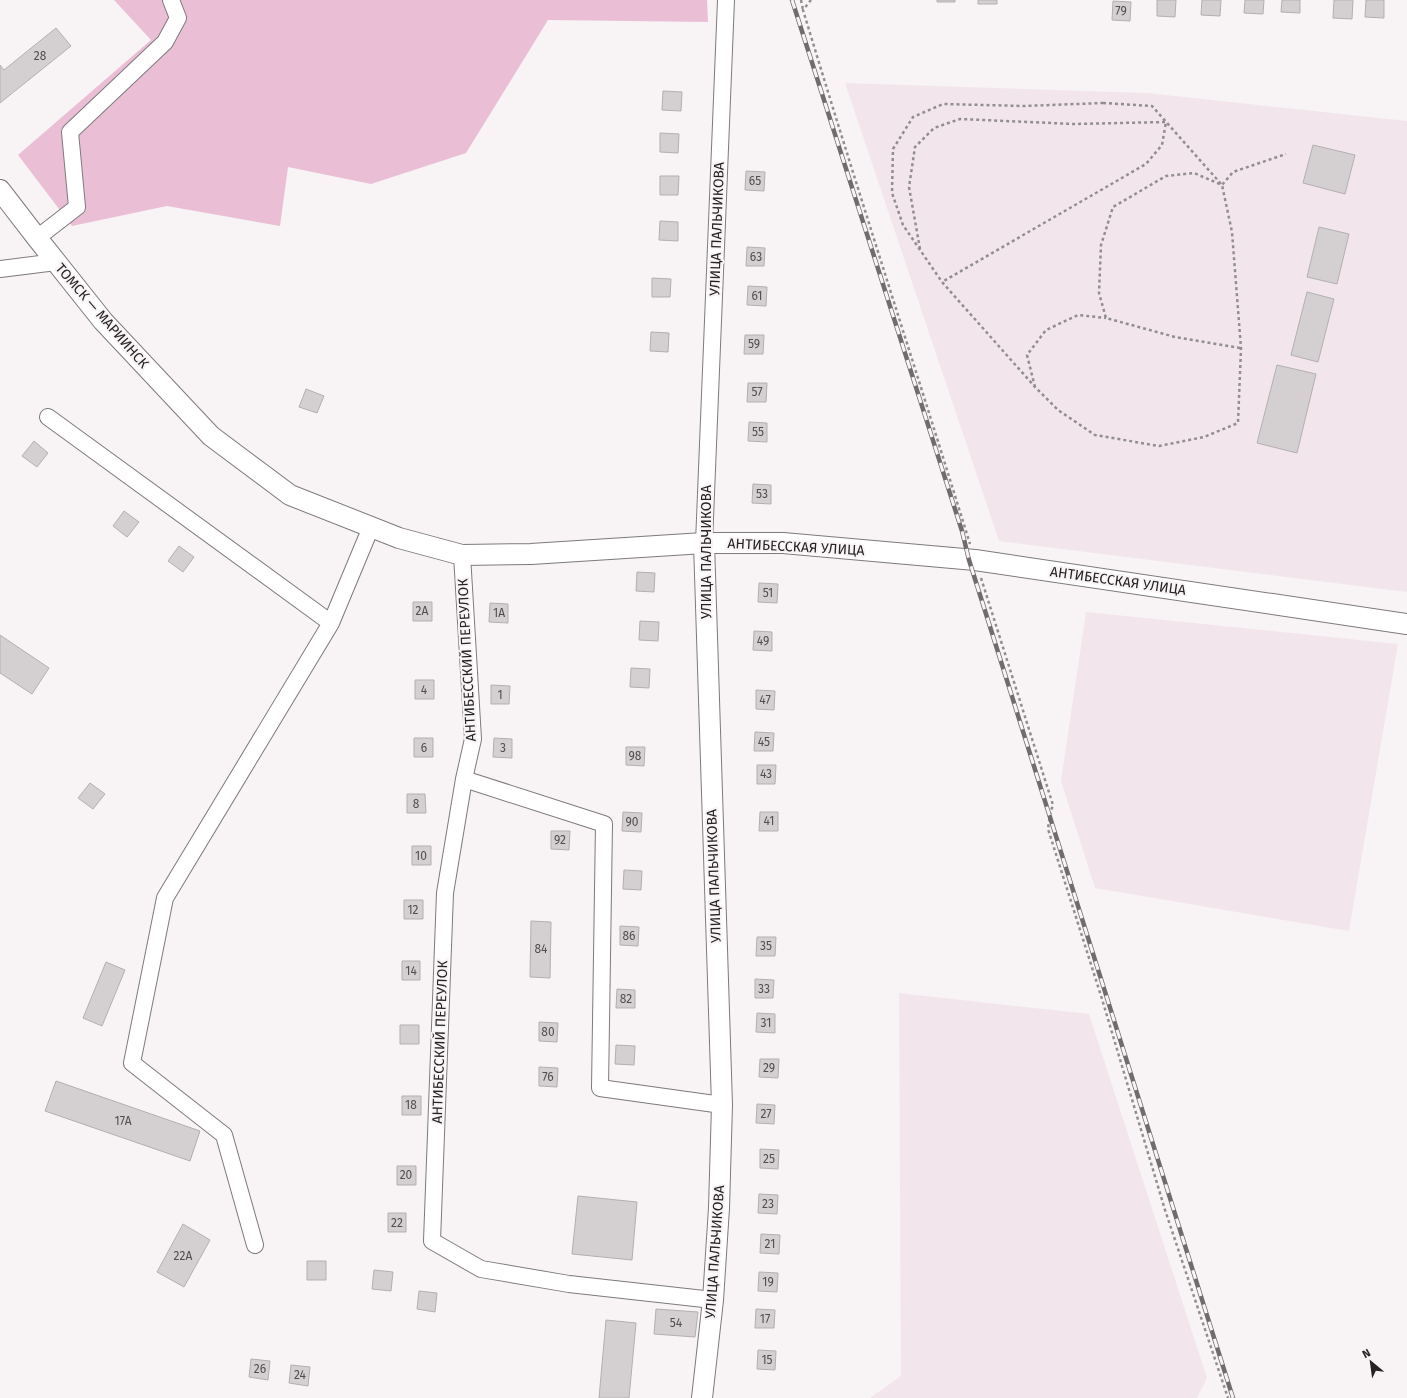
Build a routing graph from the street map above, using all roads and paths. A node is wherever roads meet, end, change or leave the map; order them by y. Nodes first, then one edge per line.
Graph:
1 (171, 0) edge
2 (726, 0) edge
3 (801, 0) edge
4 (811, 0) edge
5 (803, 10) junction
6 (1166, 122) junction
7 (1286, 154) dead end
8 (1222, 185) junction
9 (0, 190) edge
10 (36, 238) junction
11 (921, 251) junction
12 (56, 262) junction
13 (0, 269) edge
14 (942, 282) junction
15 (1106, 318) junction
16 (1241, 348) junction
17 (1035, 388) junction
18 (48, 417) dead end
19 (211, 436) joint
20 (371, 527) junction
21 (704, 543) junction
22 (462, 555) junction
23 (975, 560) junction
24 (331, 624) junction
25 (1407, 624) edge
26 (464, 779) junction
27 (722, 1105) junction
28 (255, 1245) dead end
29 (714, 1300) junction
30 (702, 1398) edge
31 (1228, 1398) edge

1 - 10 street
2 - 21 street, УЛИЦА ПАЛЬЧИКОВА
3 - 5 path
4 - 5 path
5 - 23 path
6 - 8 path
6 - 11 path
6 - 11 path
6 - 14 path
7 - 8 path
8 - 15 path
8 - 16 path
9 - 10 main road, ТОМСК — МАРИИНСК
10 - 12 main road, ТОМСК — МАРИИНСК
11 - 14 path
12 - 13 street
12 - 19 main road, ТОМСК — МАРИИНСК
14 - 17 path
15 - 16 path
15 - 17 path
16 - 17 path
18 - 24 street
19 - 20 main road, АНТИБЕССКАЯ УЛИЦА
20 - 22 main road, АНТИБЕССКАЯ УЛИЦА
20 - 24 street
21 - 22 main road, АНТИБЕССКАЯ УЛИЦА
21 - 23 main road, АНТИБЕССКАЯ УЛИЦА
21 - 27 main road, УЛИЦА ПАЛЬЧИКОВА
22 - 26 street, АНТИБЕССКИЙ ПЕРЕУЛОК
23 - 25 main road, АНТИБЕССКАЯ УЛИЦА
23 - 31 path
24 - 28 street
26 - 27 street
26 - 29 street, АНТИБЕССКИЙ ПЕРЕУЛОК
27 - 29 main road, УЛИЦА ПАЛЬЧИКОВА
29 - 30 main road, УЛИЦА ПАЛЬЧИКОВА

